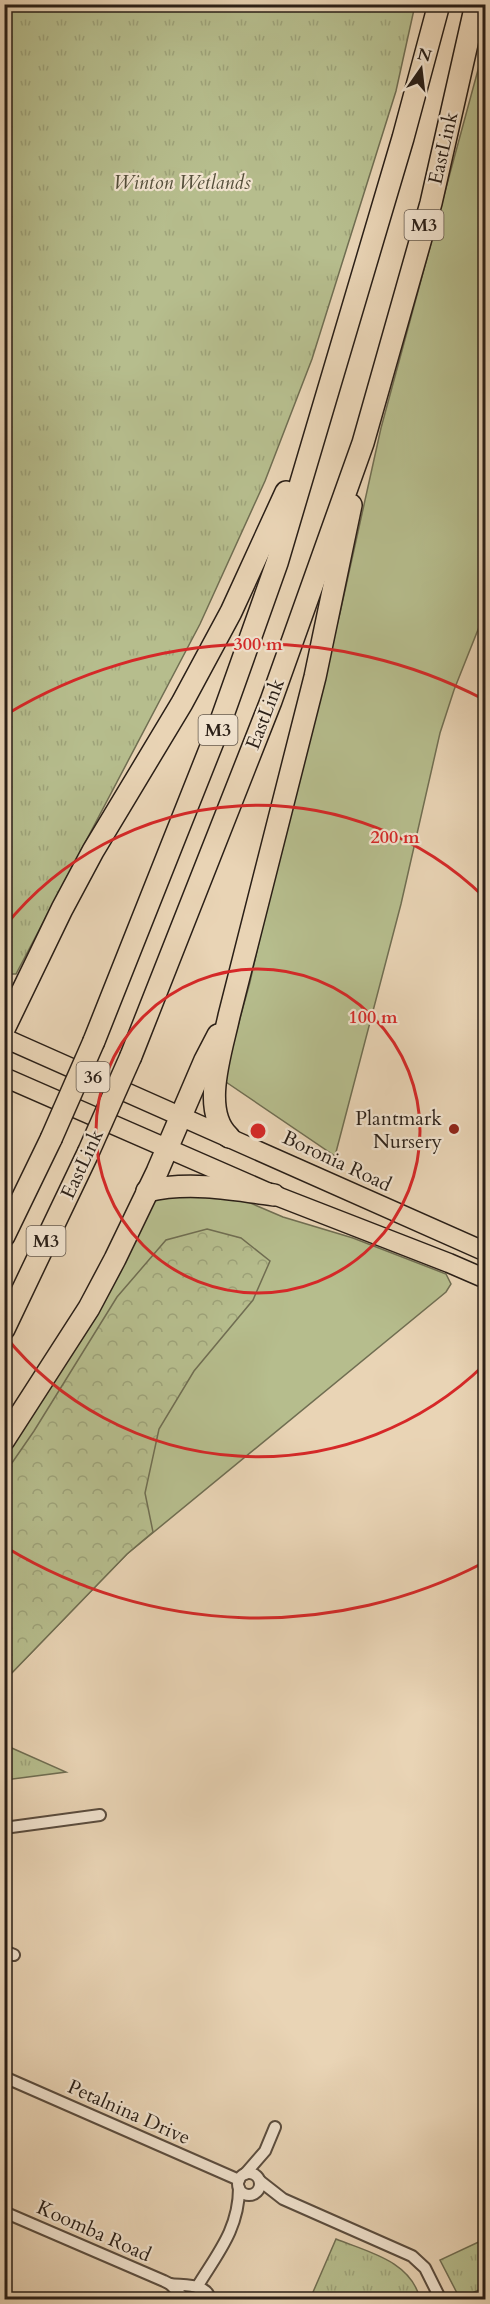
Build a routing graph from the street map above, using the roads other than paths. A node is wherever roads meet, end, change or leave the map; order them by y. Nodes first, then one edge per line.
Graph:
1 (439, 4) edge
2 (476, 4) edge
3 (321, 412) junction
4 (363, 443) junction
5 (12, 996) edge
6 (229, 1016) junction
7 (4, 1029) edge
8 (4, 1038) edge
9 (4, 1077) edge
10 (181, 1115) junction
11 (229, 1137) junction
12 (166, 1149) junction
13 (147, 1191) junction
14 (354, 1194) junction
15 (274, 1195) junction
16 (375, 1234) junction
17 (4, 1236) edge
18 (482, 1251) edge
19 (468, 1271) junction
20 (486, 1279) edge
21 (4, 1329) edge
22 (4, 1440) edge
23 (100, 1815) dead end
24 (4, 1828) edge
25 (4, 2077) edge
26 (275, 2127) dead end
27 (265, 2151) junction
28 (241, 2180) junction
29 (260, 2181) junction
30 (254, 2195) junction
31 (283, 2199) junction
32 (4, 2212) edge
33 (238, 2212) junction
34 (212, 2266) junction
35 (170, 2284) junction
36 (196, 2288) junction
37 (211, 2298) edge
38 (187, 2300) edge
39 (441, 2300) edge

1 - 3 highway, EastLink / M3
2 - 4 highway, EastLink / M3
3 - 5 highway
3 - 17 highway, EastLink / M3, bridge
4 - 6 highway
4 - 21 highway, EastLink / M3, bridge
5 - 7 highway
6 - 10 highway
6 - 11 highway
8 - 10 main road, Boronia Road / 36
9 - 12 main road, 36
10 - 11 main road, Boronia Road / 36
10 - 12 highway
11 - 14 main road, Boronia Road / 36
12 - 13 highway
12 - 15 main road, 36
13 - 15 highway
13 - 22 highway
14 - 16 main road
14 - 18 main road, Boronia Road / 36
15 - 16 main road, 36
16 - 19 main road, 36
18 - 19 main road
19 - 20 main road, 36
23 - 24 street
25 - 28 street, Petalnina Drive
26 - 27 street
27 - 28 street
27 - 29 street
28 - 29 street
28 - 30 street
28 - 33 street
29 - 30 street
29 - 31 street
30 - 31 street
30 - 33 street
31 - 39 street
32 - 35 street, Koomba Road
33 - 34 street
34 - 36 street
34 - 37 street
35 - 36 street, Koomba Road
35 - 38 street, Koomba Road
36 - 37 street
36 - 38 street

